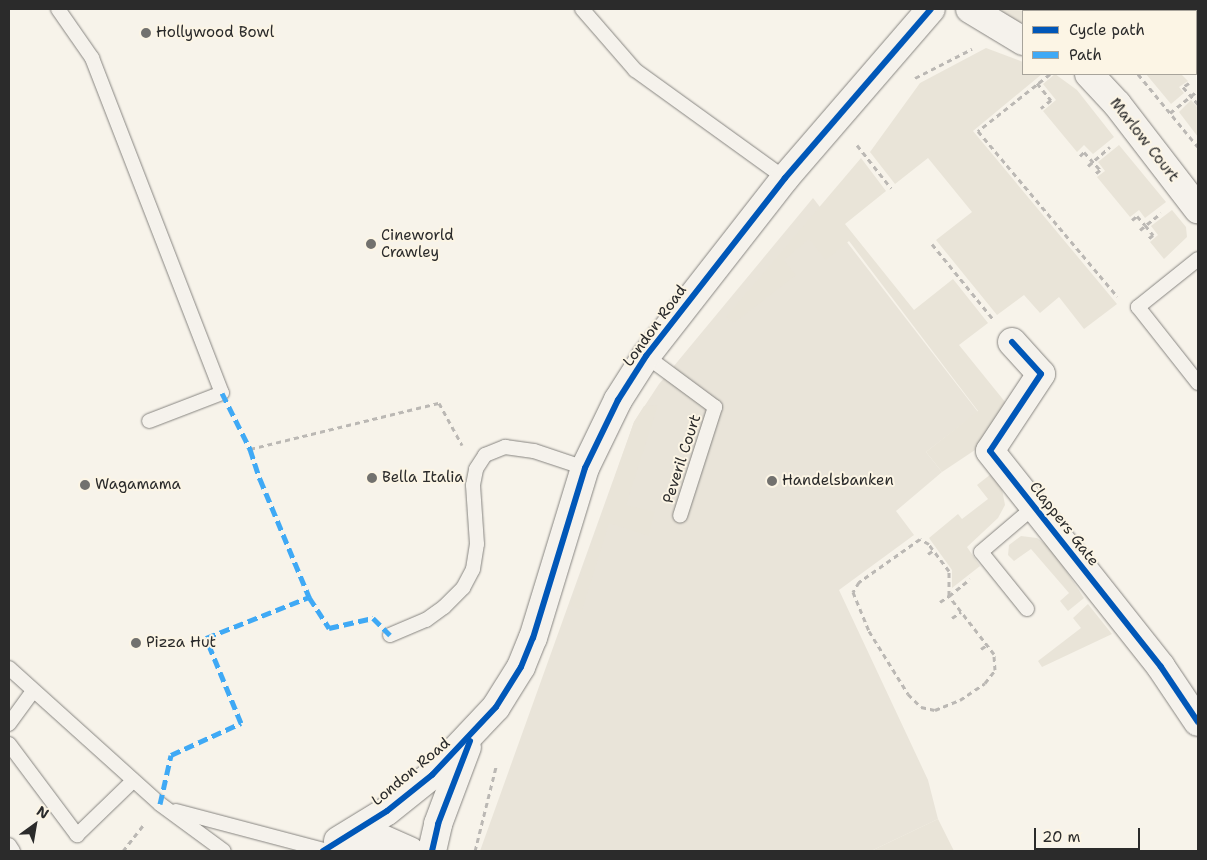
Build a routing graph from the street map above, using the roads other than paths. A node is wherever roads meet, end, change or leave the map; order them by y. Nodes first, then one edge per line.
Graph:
1 (58, 9) edge
2 (582, 9) edge
3 (931, 9) edge
4 (970, 9) edge
5 (1015, 36) edge
6 (1089, 75) edge
7 (785, 178) junction
8 (1198, 209) edge
9 (1198, 258) edge
10 (1012, 342) road end
11 (646, 356) junction
12 (1198, 383) edge
13 (149, 422) dead end
14 (586, 468) junction
15 (1034, 506) junction
16 (680, 516) dead end
17 (1027, 609) dead end
18 (390, 635) dead end
19 (9, 668) edge
20 (33, 692) junction
21 (1198, 722) edge
22 (9, 724) edge
23 (473, 734) junction
24 (9, 744) edge
25 (133, 781) junction
26 (165, 807) junction
27 (9, 846) edge
28 (328, 847) edge
29 (13, 851) edge
30 (224, 851) edge
31 (410, 851) edge
32 (432, 851) edge

1 - 13 lane
2 - 7 lane
3 - 7 main road, London Road
4 - 5 main road
6 - 8 main road, Marlow Court
7 - 11 main road, London Road
9 - 12 lane
10 - 15 main road, Clappers Gate
11 - 14 main road, London Road
11 - 16 lane, Peveril Court
14 - 18 lane
14 - 23 main road, London Road
15 - 17 lane
15 - 21 main road, Clappers Gate
19 - 20 lane
20 - 22 lane
20 - 25 lane
23 - 28 main road, London Road
23 - 32 main road, London Road
24 - 25 lane
25 - 26 lane
26 - 28 lane
26 - 30 lane
27 - 29 lane
28 - 31 main road

